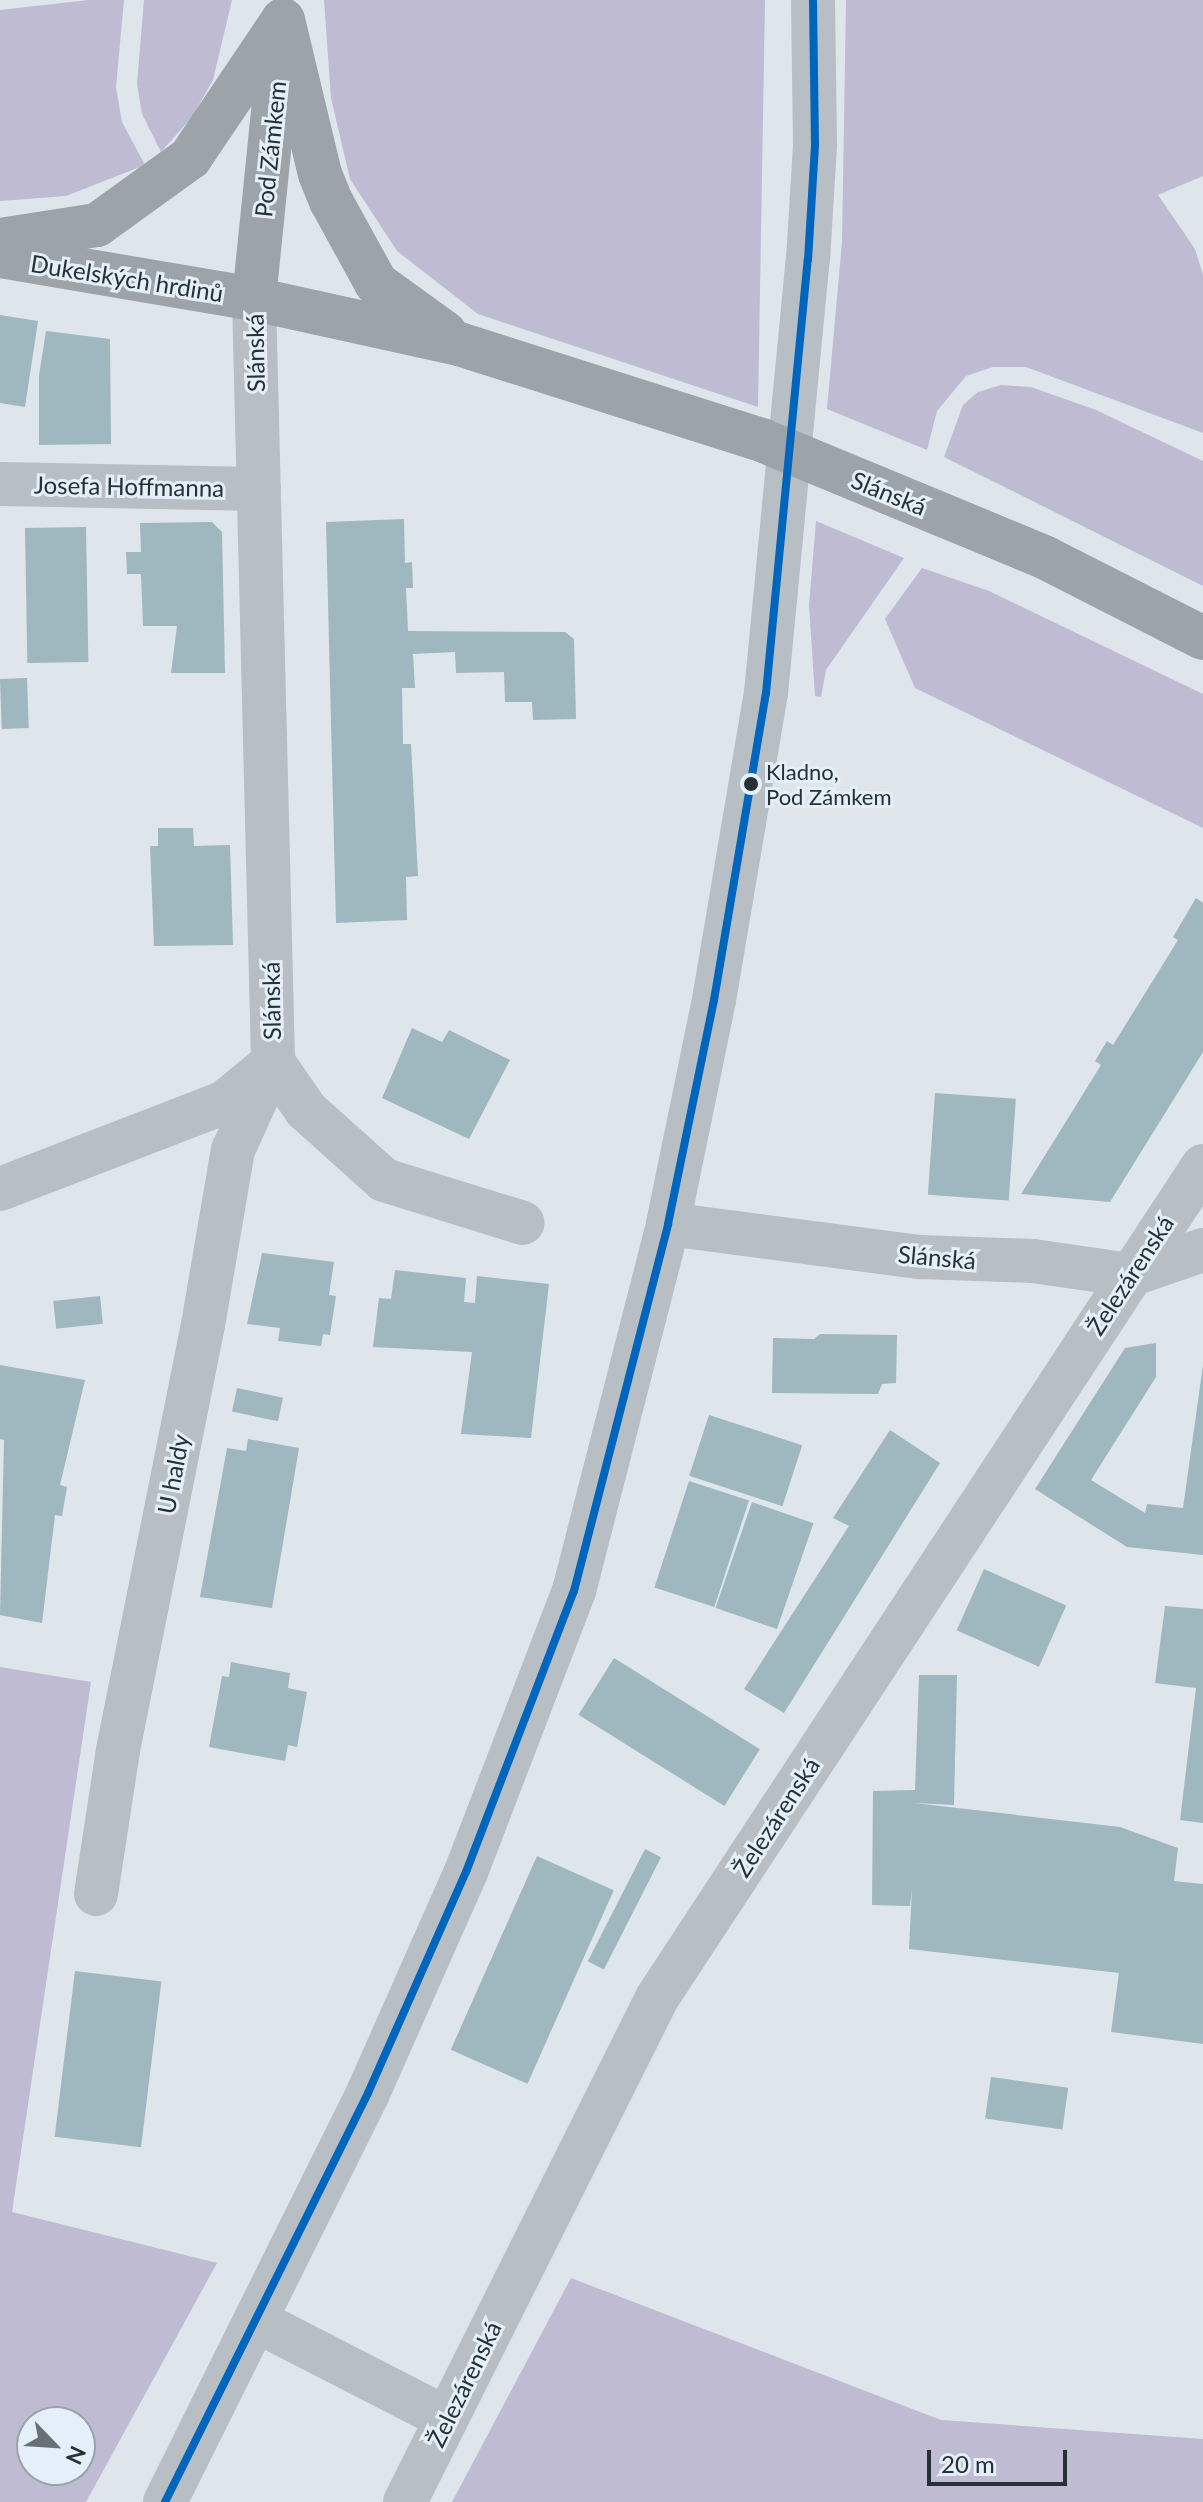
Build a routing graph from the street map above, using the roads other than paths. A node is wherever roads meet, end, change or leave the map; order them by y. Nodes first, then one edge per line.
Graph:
1 (813, 0) edge
2 (283, 10) edge
3 (0, 240) edge
4 (0, 256) edge
5 (254, 299) junction
6 (459, 344) junction
7 (0, 484) edge
8 (259, 489) junction
9 (1203, 638) edge
10 (273, 1062) junction
11 (1203, 1166) edge
12 (0, 1189) edge
13 (523, 1223) dead end
14 (668, 1224) junction
15 (1203, 1250) edge
16 (1130, 1275) junction
17 (96, 1894) dead end
18 (259, 2322) junction
19 (446, 2418) junction
20 (165, 2502) edge
21 (405, 2502) edge

1 - 14 street
2 - 3 main road
2 - 5 main road, Pod Zámkem
2 - 6 main road
4 - 5 main road, Dukelských hrdinů
5 - 6 main road, Slánská
5 - 8 street, Slánská
6 - 9 main road, Slánská, bridge
7 - 8 street, Josefa Hoffmanna
8 - 10 street, Slánská
10 - 12 street
10 - 13 street, Slánská
10 - 17 street, U haldy
11 - 16 street, Železárenská
14 - 16 street, Slánská
14 - 18 street
15 - 16 street, Slánská
16 - 19 street, Železárenská
18 - 19 street
18 - 20 street
19 - 21 street, Železárenská

